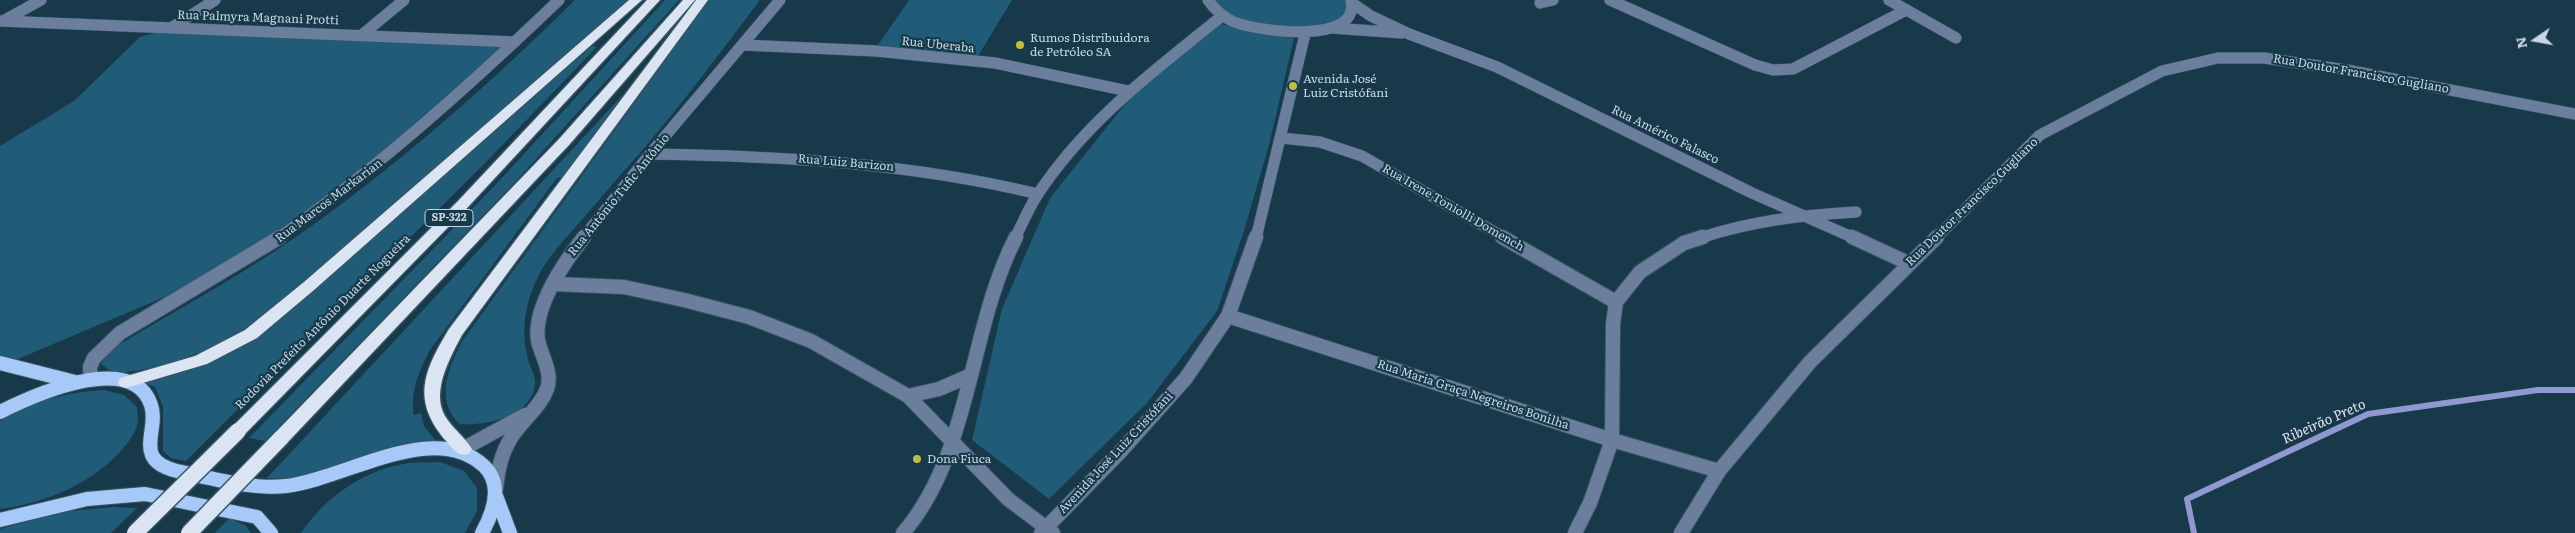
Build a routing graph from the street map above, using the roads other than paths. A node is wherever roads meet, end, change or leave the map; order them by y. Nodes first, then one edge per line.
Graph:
1 (41, 0) edge
2 (215, 0) edge
3 (404, 0) edge
4 (560, 0) edge
5 (636, 0) edge
6 (654, 0) edge
7 (689, 0) edge
8 (702, 0) edge
9 (780, 0) edge
10 (1208, 0) edge
11 (1553, 0) edge
12 (1610, 0) edge
13 (1889, 0) edge
14 (1351, 1) edge
15 (1540, 4) dead end
16 (1906, 10) junction
17 (1222, 16) junction
18 (2, 21) edge
19 (171, 28) junction
20 (1332, 28) junction
21 (363, 34) junction
22 (1305, 34) junction
23 (1409, 34) junction
24 (1956, 38) dead end
25 (516, 42) junction
26 (743, 45) junction
27 (1128, 91) junction
28 (2575, 114) edge
29 (1282, 138) junction
30 (650, 154) junction
31 (1038, 194) junction
32 (1856, 212) dead end
33 (1804, 215) junction
34 (1908, 263) junction
35 (553, 284) junction
36 (1616, 302) junction
37 (1228, 316) junction
38 (0, 363) edge
39 (969, 376) junction
40 (91, 380) junction
41 (74, 382) junction
42 (126, 382) junction
43 (908, 396) junction
44 (0, 412) edge
45 (528, 414) junction
46 (1612, 440) junction
47 (952, 442) junction
48 (462, 449) junction
49 (1719, 472) junction
50 (496, 492) junction
51 (0, 520) edge
52 (1047, 532) edge
53 (135, 533) edge
54 (189, 533) edge
55 (271, 533) edge
56 (482, 533) edge
57 (510, 533) edge
58 (903, 533) edge
59 (1575, 533) edge
60 (1680, 533) edge

1 - 18 street
2 - 19 street
3 - 21 street
4 - 25 street, Rua Marcos Markarian
5 - 42 highway
6 - 53 highway, Rodovia Prefeito Antônio Duarte Nogueira / SP-322, bridge
7 - 54 highway, SP-322, bridge
8 - 48 highway
9 - 26 street, Rua Antônio Tufic Antônio
10 - 17 street
11 - 15 street
12 - 16 street
13 - 16 street
14 - 20 street
14 - 23 street, Rua Américo Falasco
16 - 24 street
17 - 22 street, Rua Américo Falasco
17 - 27 street
18 - 19 street, Rua Palmyra Magnani Protti
19 - 21 street, Rua Palmyra Magnani Protti
20 - 22 street, Rua Américo Falasco
20 - 23 street, Rua Américo Falasco
21 - 25 street, Rua Palmyra Magnani Protti
22 - 29 street, Avenida José Luiz Cristófani
23 - 33 street, Rua Américo Falasco
25 - 40 street, Rua Marcos Markarian
26 - 27 street, Rua Uberaba
26 - 30 street, Rua Antônio Tufic Antônio
27 - 31 street
28 - 34 street, Rua Doutor Francisco Gugliano
29 - 36 street, Rua Irene Toniolli Domench
29 - 37 street, Avenida José Luiz Cristófani
30 - 31 street, Rua Luiz Barizon
30 - 35 street, Rua Antônio Tufic Antônio
31 - 39 street
32 - 33 street
33 - 34 street, Rua Américo Falasco
33 - 36 street
34 - 49 street, Rua Doutor Francisco Gugliano
35 - 43 street
35 - 45 street, Rua Antônio Tufic Antônio
36 - 46 street
37 - 46 street, Rua Maria Graça Negreiros Bonilha
37 - 52 street, Avenida José Luiz Cristófani
38 - 41 main road
39 - 43 street
39 - 47 street
40 - 41 main road
40 - 42 main road
41 - 44 main road
42 - 48 main road
43 - 47 street
45 - 48 street, Rua Antônio Tufic Antônio
45 - 50 street, Rua Antônio Tufic Antônio
46 - 49 street, Rua Maria Graça Negreiros Bonilha
46 - 59 street
47 - 52 street
47 - 58 street
48 - 50 main road
49 - 60 street, Rua Doutor Francisco Gugliano
50 - 56 main road
50 - 57 main road
51 - 55 main road

